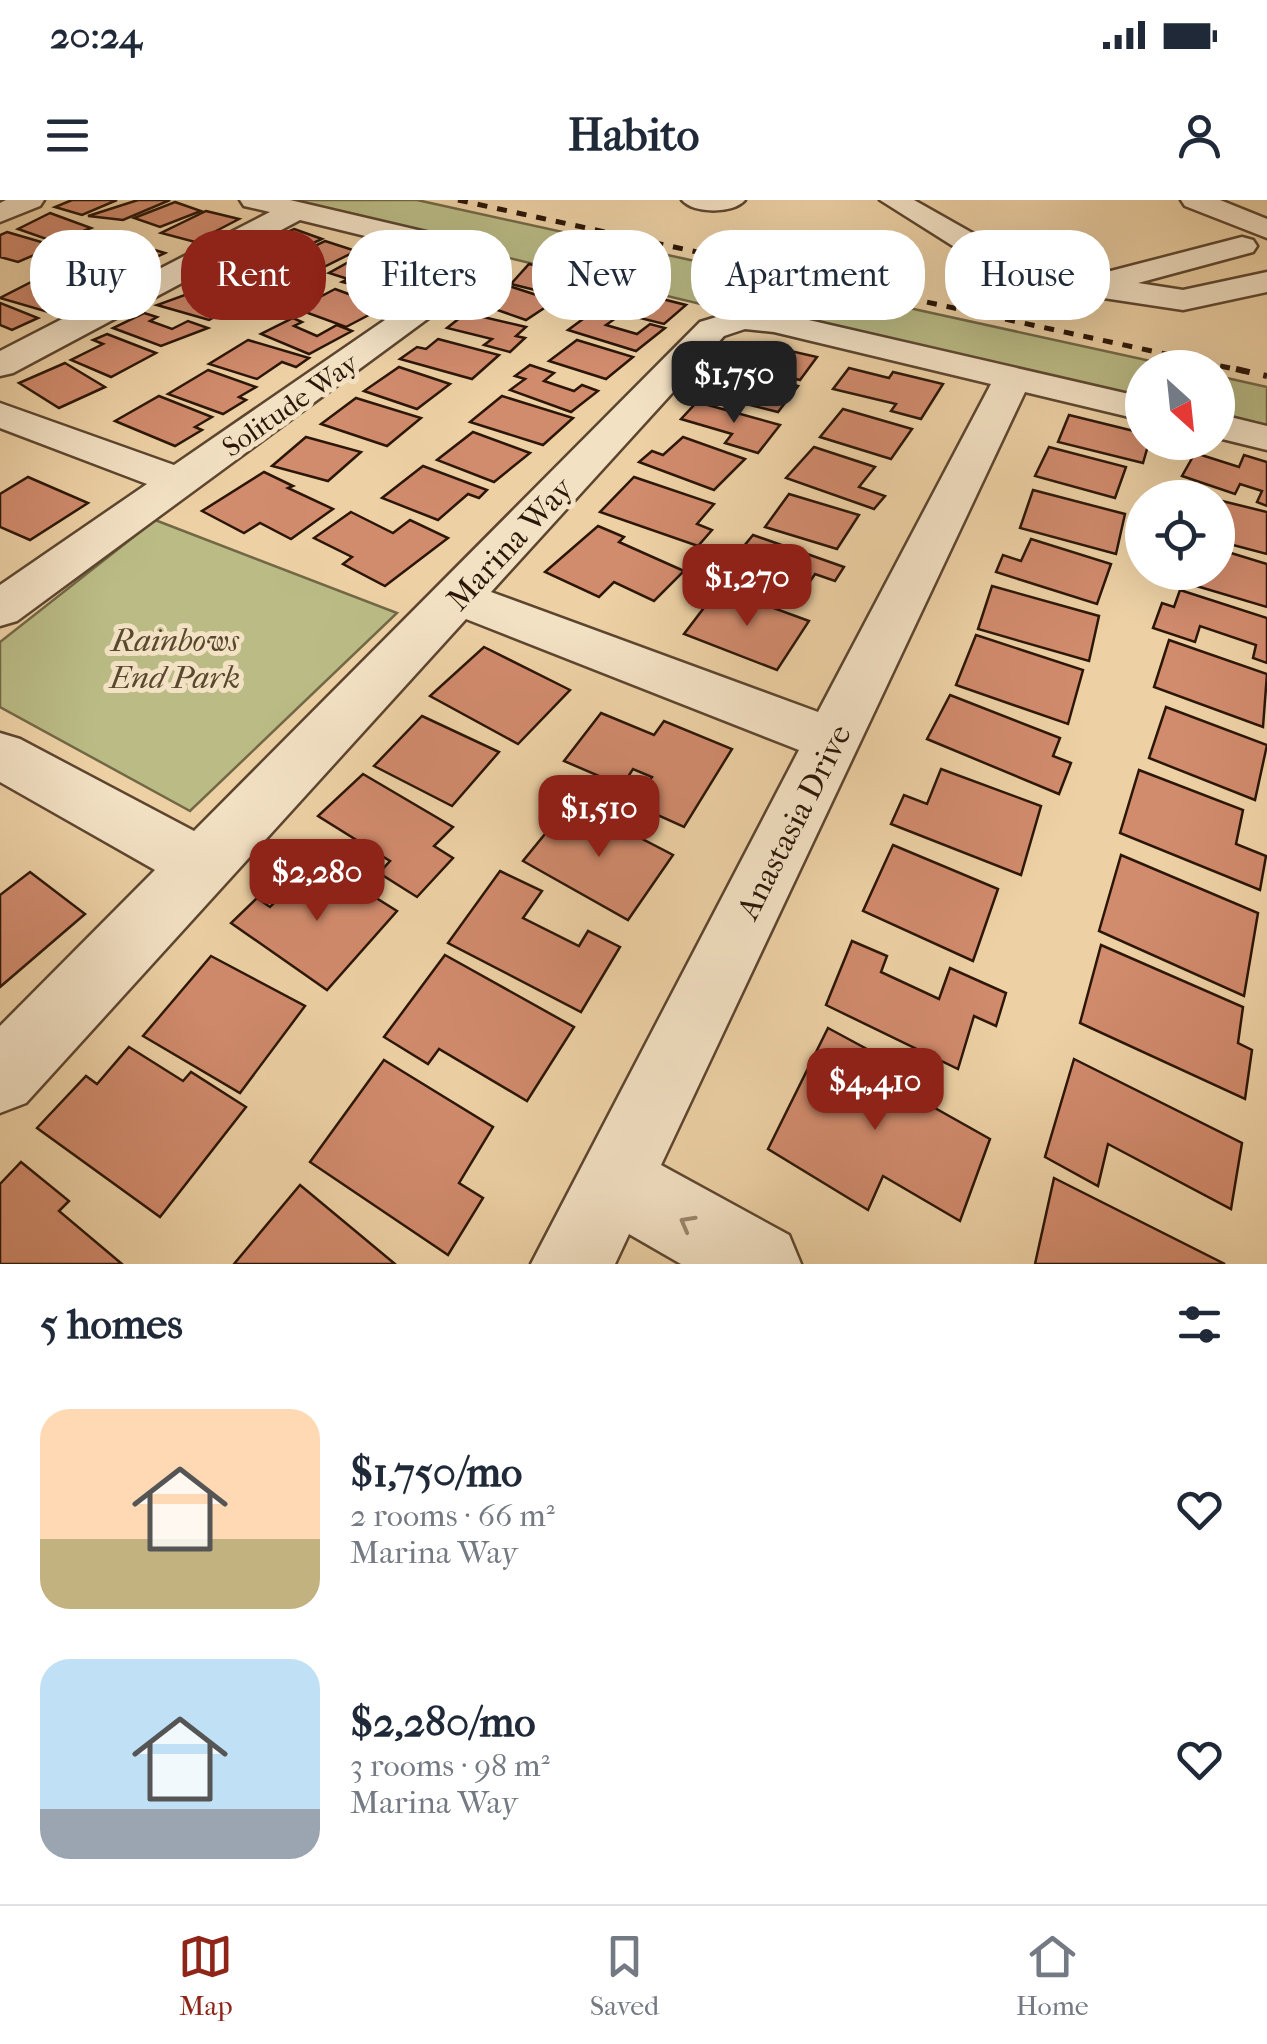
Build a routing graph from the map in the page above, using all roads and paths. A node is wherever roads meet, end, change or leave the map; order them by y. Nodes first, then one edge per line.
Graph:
1 (30, 200) edge
2 (254, 200) edge
3 (696, 200) edge
4 (731, 200) edge
5 (1195, 200) edge
6 (297, 210) junction
7 (0, 212) edge
8 (884, 215) edge
9 (946, 230) edge
10 (1261, 241) edge
11 (945, 256) edge
12 (1110, 281) edge
13 (1267, 282) edge
14 (1110, 290) edge
15 (0, 365) edge
16 (1013, 378) junction
17 (1125, 404) edge
18 (0, 416) edge
19 (1235, 430) edge
20 (1267, 438) edge
21 (181, 482) junction
22 (459, 598) junction
23 (0, 610) edge
24 (835, 741) junction
25 (0, 756) edge
26 (204, 866) junction
27 (0, 1077) edge
28 (595, 1239) edge
29 (760, 1264) edge

1 - 7 street
2 - 6 street, Solitude Way
3 - 4 street
5 - 10 street
6 - 15 street
6 - 21 street, Solitude Way
8 - 9 street
8 - 11 street
10 - 12 street
13 - 14 street
16 - 17 street, Marina Way
16 - 22 street, Marina Way
16 - 24 street, Anastasia Drive
18 - 21 street
19 - 20 street
21 - 23 street, Solitude Way
22 - 24 street
22 - 26 street, Marina Way
24 - 28 street, Anastasia Drive
25 - 26 street
26 - 27 street, Marina Way
29 -> 28 street

